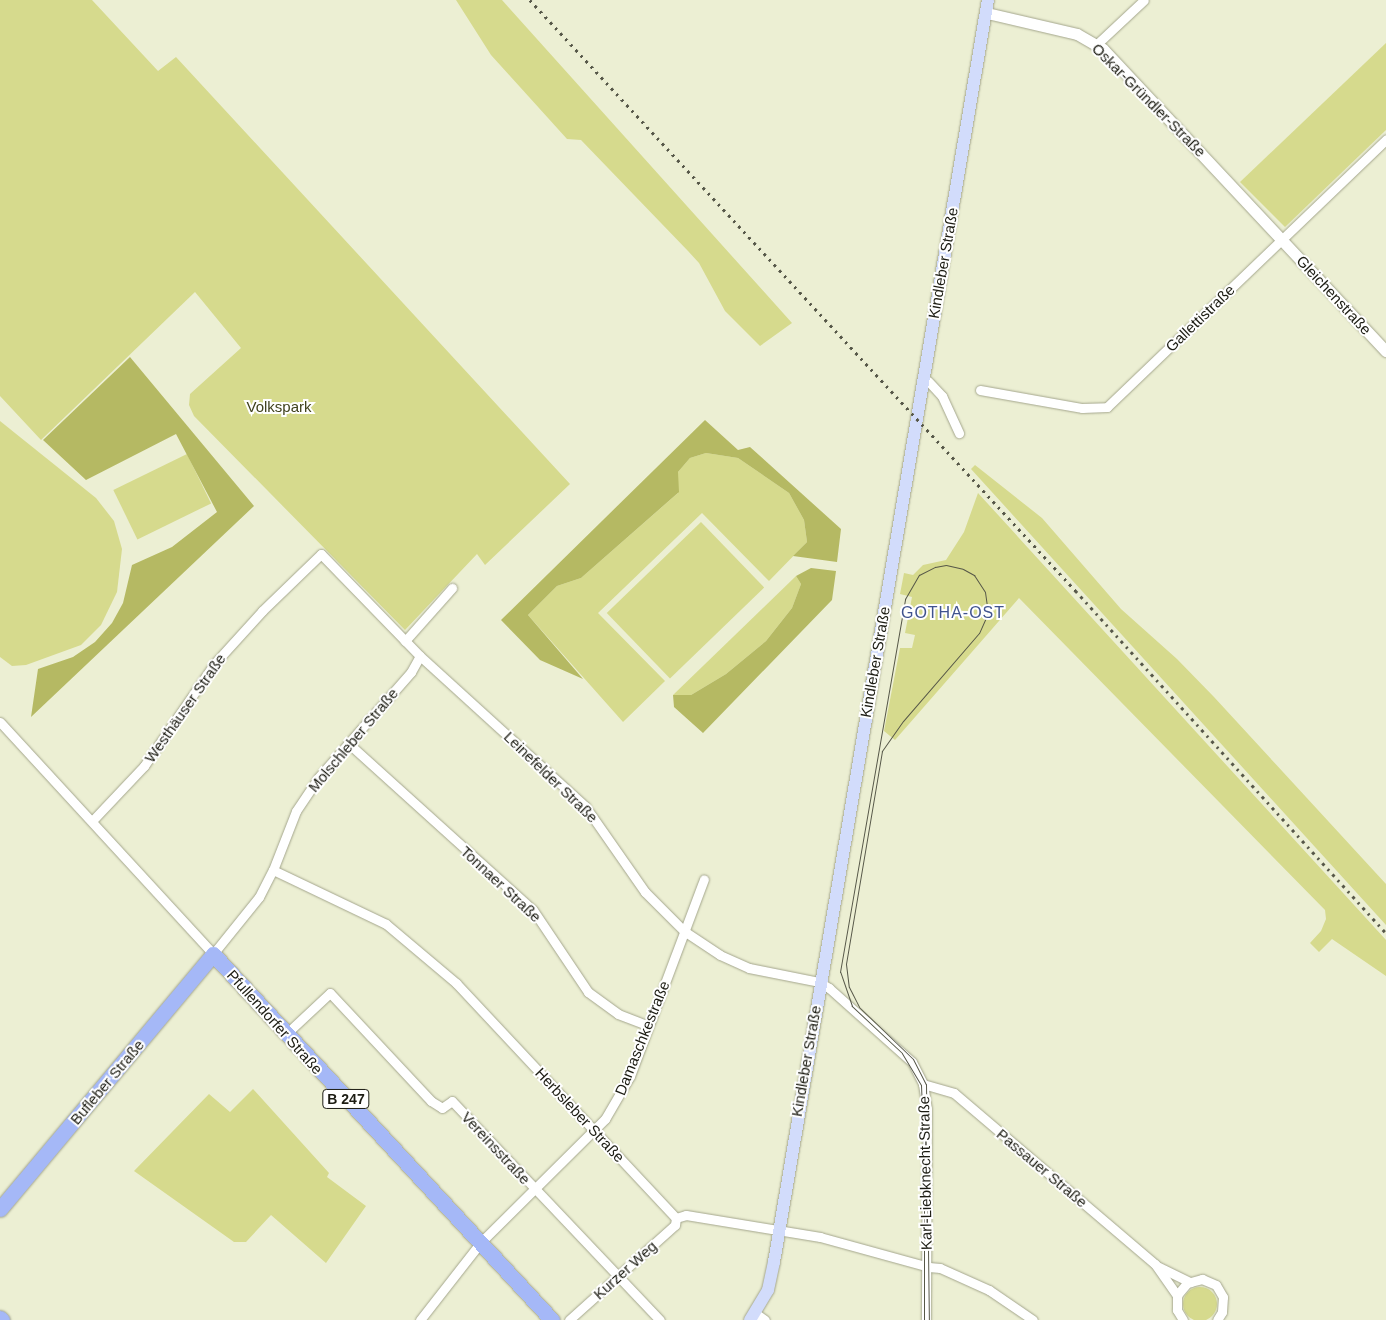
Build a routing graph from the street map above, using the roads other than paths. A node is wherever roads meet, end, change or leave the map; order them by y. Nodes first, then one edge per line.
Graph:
1 (988, 0) edge
2 (1144, 0) edge
3 (987, 13) junction
4 (1097, 44) junction
5 (1386, 138) edge
6 (1282, 239) junction
7 (1386, 352) edge
8 (928, 381) dead end
9 (980, 390) dead end
10 (959, 432) dead end
11 (322, 554) joint
12 (452, 588) dead end
13 (405, 641) junction
14 (420, 656) junction
15 (0, 722) edge
16 (348, 743) junction
17 (92, 821) junction
18 (273, 870) junction
19 (704, 879) dead end
20 (684, 931) junction
21 (213, 954) junction
22 (819, 982) junction
23 (647, 1025) junction
24 (286, 1034) junction
25 (923, 1084) junction
26 (596, 1131) junction
27 (536, 1190) junction
28 (0, 1209) edge
29 (676, 1218) junction
30 (778, 1231) junction
31 (481, 1242) junction
32 (1155, 1264) junction
33 (926, 1266) junction
34 (619, 1276) junction
35 (1190, 1282) junction
36 (1177, 1296) junction
37 (1222, 1312) junction
38 (757, 1318) edge
39 (1179, 1318) edge
40 (420, 1320) edge
41 (552, 1320) edge
42 (569, 1320) edge
43 (660, 1320) edge
44 (926, 1320) edge
45 (1033, 1320) edge
46 (1217, 1320) edge
47 (1229, 1320) edge

1 - 3 main road, Kindleber Straße
2 - 4 street
3 - 4 street, Oskar-Gründler-Straße
3 - 22 main road, Kindleber Straße
4 - 6 street, Oskar-Gründler-Straße
5 - 6 street, Gallettistraße
6 - 7 street, Gleichenstraße
6 - 9 street, Gallettistraße
8 - 10 street
11 - 13 street, Leinefelder Straße
11 - 17 street, Westhäuser Straße
12 - 13 street
13 - 14 street, Leinefelder Straße
14 - 16 street, Molschleber Straße
14 - 20 street, Leinefelder Straße
15 - 17 street, Pfullendorfer Straße
16 - 18 street, Molschleber Straße
16 - 23 street, Tonnaer Straße
17 - 21 street, Pfullendorfer Straße
18 - 21 street, Molschleber Straße
18 - 26 street, Herbsleber Straße
19 - 20 street, Damaschkestraße
20 - 22 street, Leinefelder Straße
20 - 23 street, Damaschkestraße
21 - 24 main road, Pfullendorfer Straße / B 247
21 - 28 main road, Bufleber Straße
22 - 25 street, Karl-Liebknecht-Straße
22 - 30 main road, Kindleber Straße
23 - 26 street, Damaschkestraße
24 - 27 street, Vereinsstraße
24 - 31 main road, Pfullendorfer Straße / B 247
25 - 32 street, Passauer Straße
25 - 33 street, Karl-Liebknecht-Straße
26 - 27 street, Damaschkestraße
26 - 29 street, Herbsleber Straße
27 - 31 street, Damaschkestraße
27 - 34 street, Vereinsstraße
29 - 30 street
29 - 34 street, Kurzer Weg
30 - 33 street
30 - 38 main road, Kindleber Straße
31 - 40 street, Damaschkestraße
31 - 41 main road, Pfullendorfer Straße / B 247
32 - 35 street, Passauer Straße
32 - 36 street, Passauer Straße
33 - 44 street, Karl-Liebknecht-Straße
33 - 45 street
34 - 42 street, Kurzer Weg
34 - 43 street, Vereinsstraße
35 - 36 street
35 - 37 street
36 - 39 street
37 - 46 street
37 - 47 street

